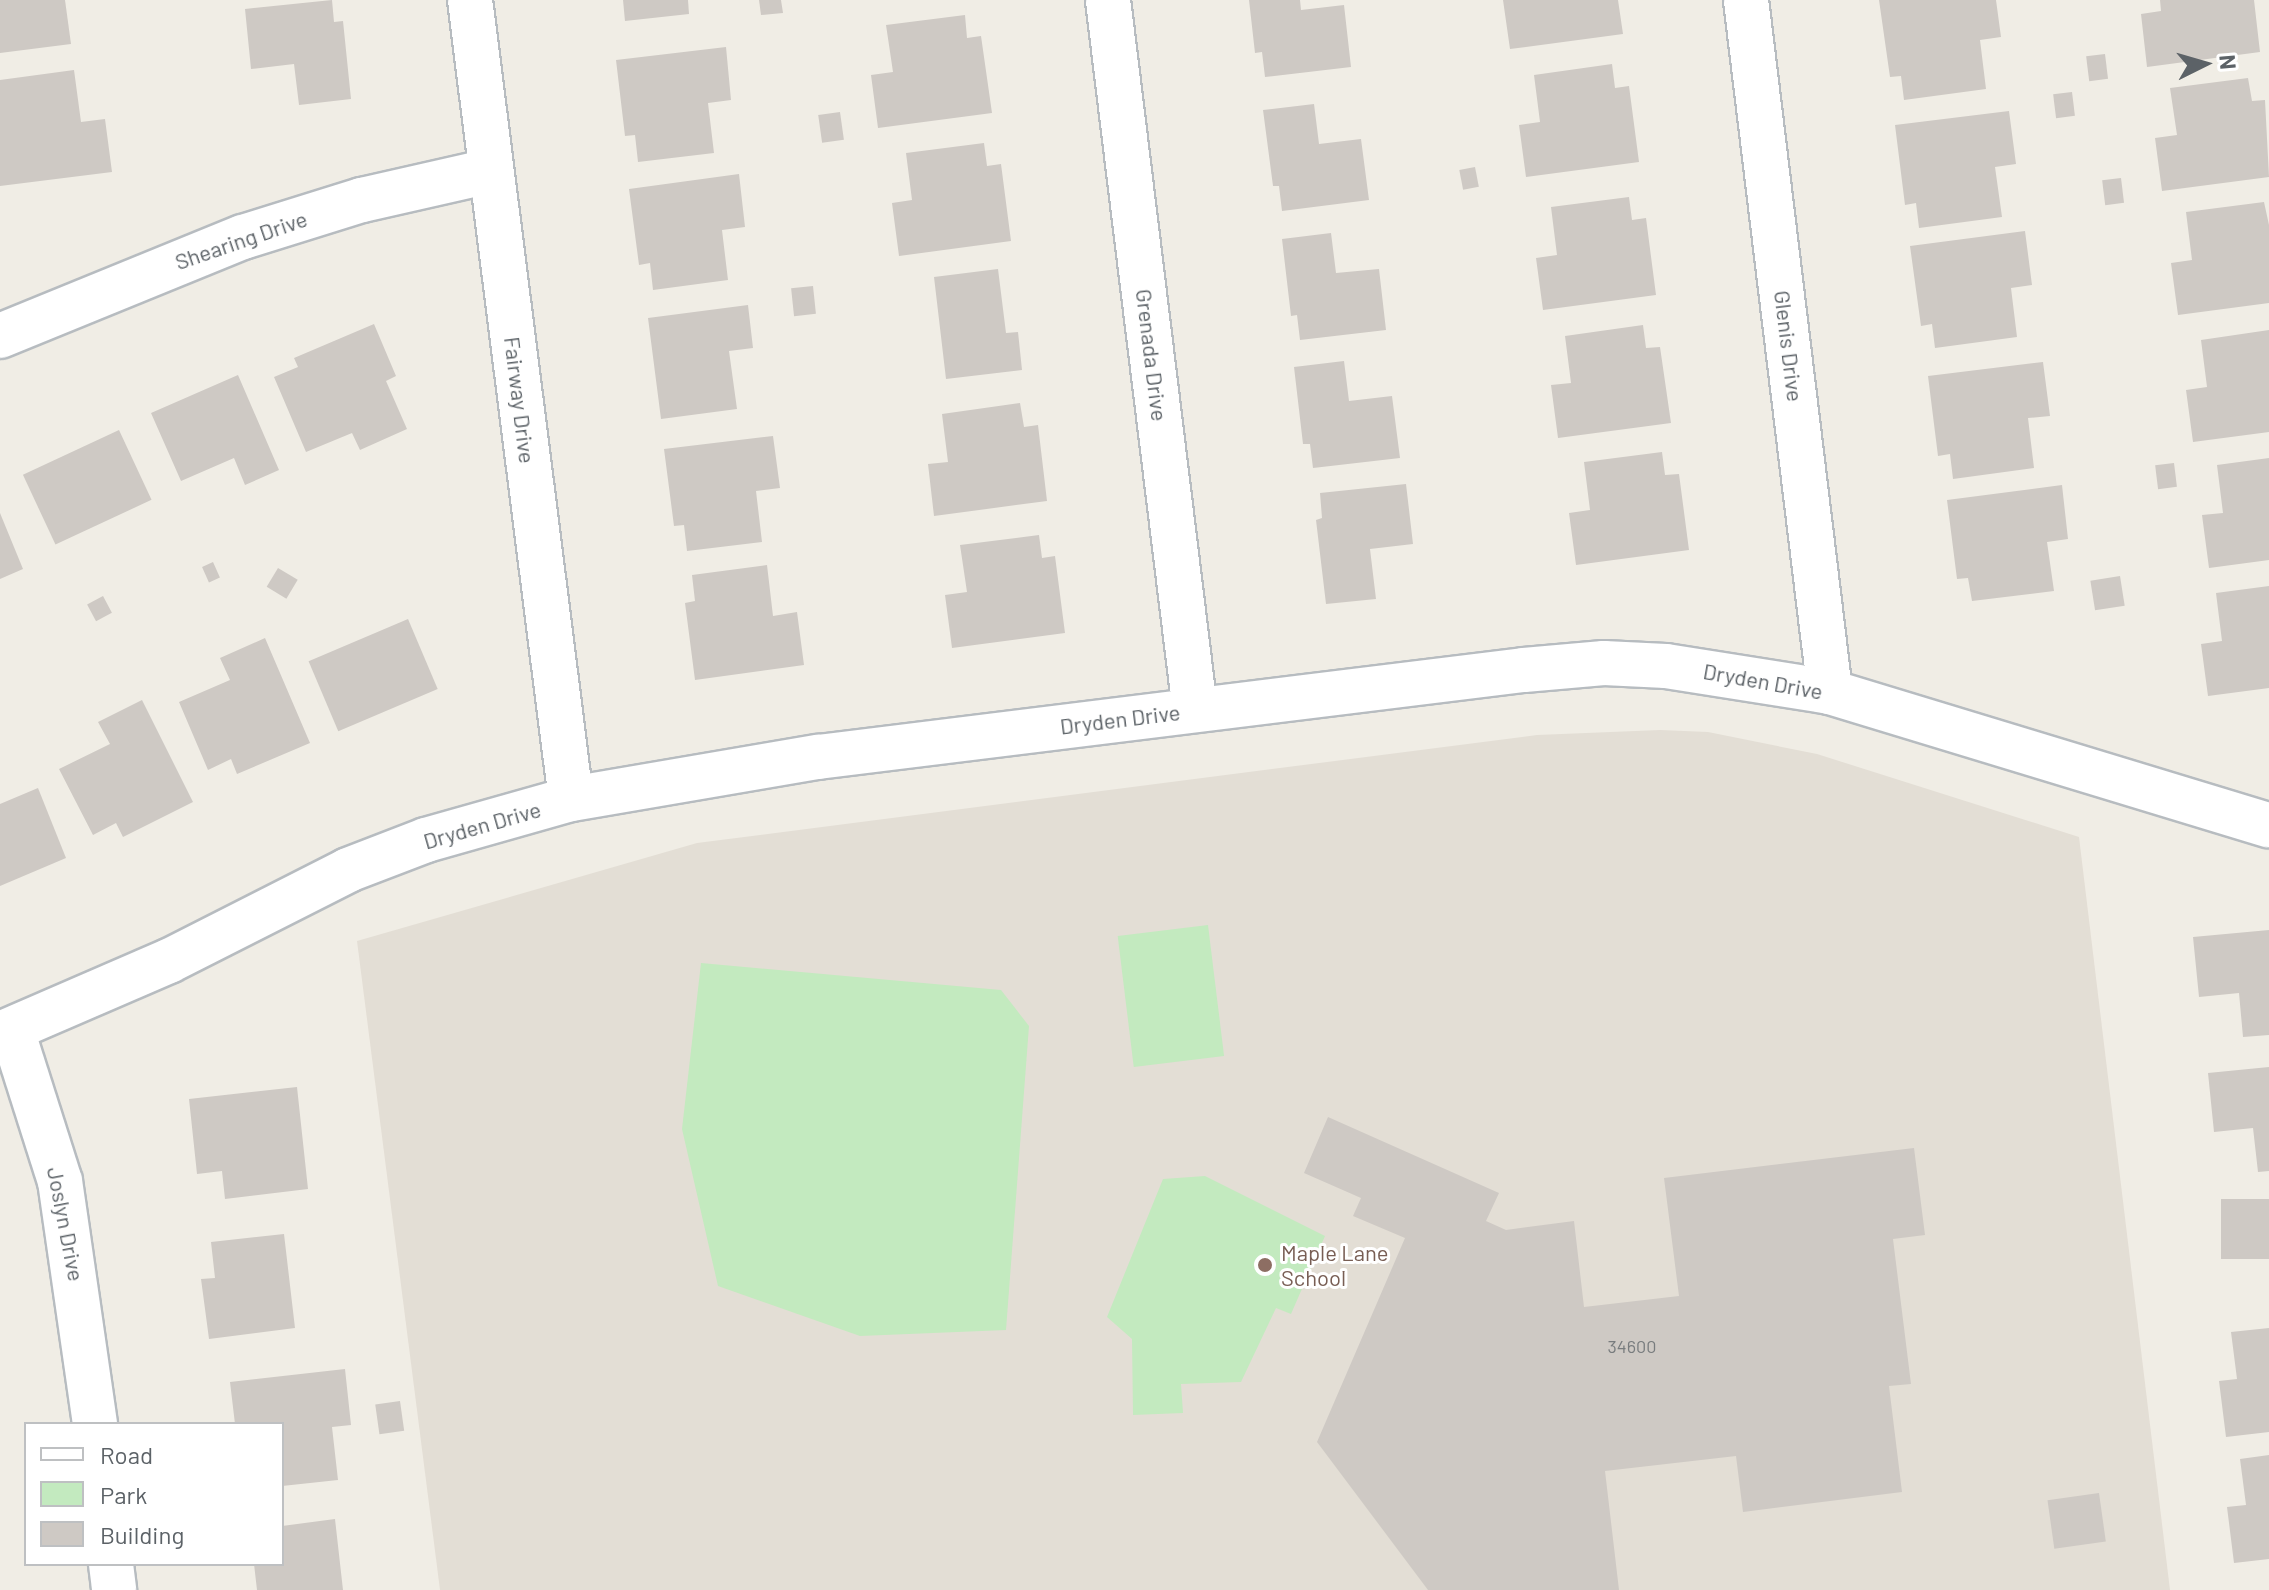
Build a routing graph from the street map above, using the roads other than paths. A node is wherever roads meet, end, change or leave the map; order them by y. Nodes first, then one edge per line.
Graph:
1 (470, 0) edge
2 (1108, 0) edge
3 (1746, 0) edge
4 (490, 171) junction
5 (0, 336) edge
6 (1830, 692) junction
7 (1195, 710) junction
8 (571, 799) junction
9 (2269, 825) edge
10 (6, 1032) edge
11 (95, 1422) edge
12 (111, 1566) edge
13 (114, 1590) edge

1 - 4 street, Fairway Drive
2 - 7 street, Grenada Drive
3 - 6 street, Glenis Drive
4 - 5 street, Shearing Drive
4 - 8 street, Fairway Drive
6 - 7 street, Dryden Drive
6 - 9 street, Dryden Drive
7 - 8 street, Dryden Drive
8 - 10 street, Dryden Drive
10 - 11 street, Joslyn Drive
12 - 13 street

